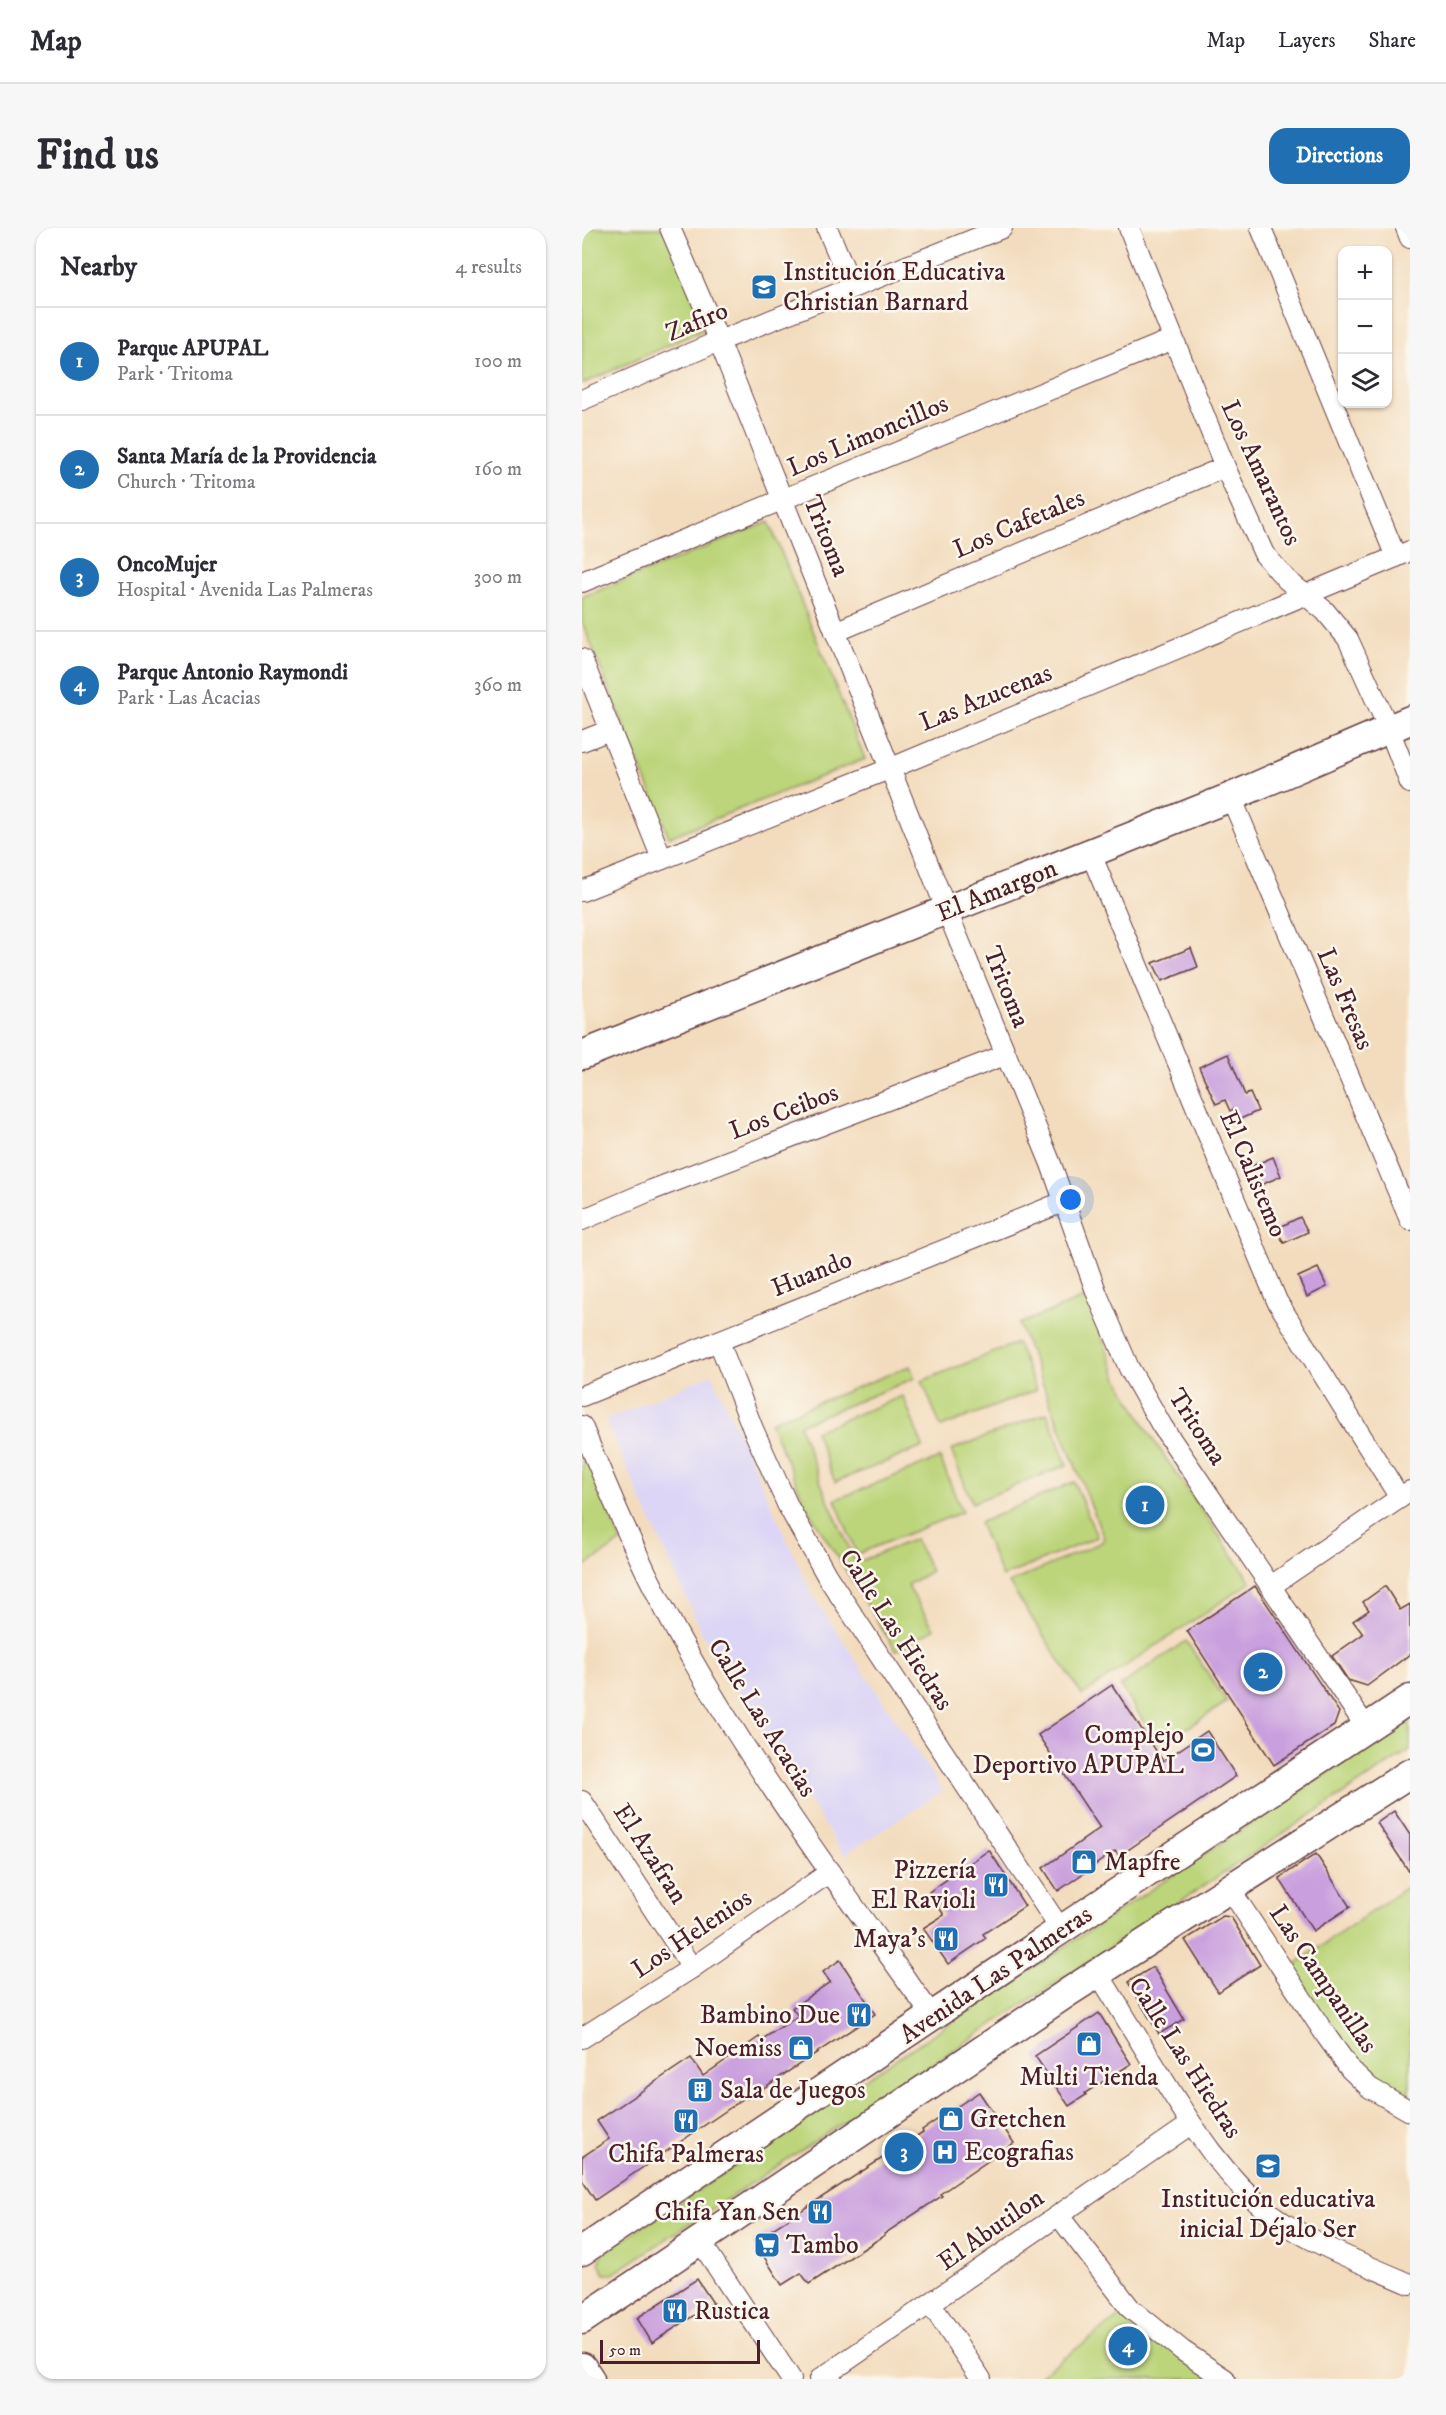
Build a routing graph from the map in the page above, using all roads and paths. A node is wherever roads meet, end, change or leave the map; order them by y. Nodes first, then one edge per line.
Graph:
1 (670, 228) edge
2 (827, 228) edge
3 (1002, 228) edge
4 (1129, 228) edge
5 (1261, 228) edge
6 (1406, 228) edge
7 (1410, 238) edge
8 (852, 287) junction
9 (1173, 339) junction
10 (719, 341) junction
11 (582, 400) edge
12 (1225, 467) junction
13 (783, 501) junction
14 (1403, 554) edge
15 (582, 582) edge
16 (1307, 595) junction
17 (835, 632) junction
18 (582, 659) edge
19 (1399, 724) edge
20 (610, 730) junction
21 (582, 741) edge
22 (889, 769) junction
23 (1410, 783) edge
24 (1231, 797) junction
25 (1091, 854) junction
26 (662, 859) junction
27 (582, 891) edge
28 (947, 911) junction
29 (582, 1055) edge
30 (1005, 1055) junction
31 (1063, 1202) junction
32 (582, 1220) edge
33 (1410, 1220) edge
34 (719, 1342) junction
35 (582, 1396) edge
36 (582, 1426) edge
37 (1405, 1495) edge
38 (1271, 1587) junction
39 (1410, 1699) edge
40 (1366, 1727) junction
41 (1410, 1773) edge
42 (582, 1801) edge
43 (830, 1872) junction
44 (1230, 1889) junction
45 (1060, 1930) junction
46 (692, 1968) junction
47 (1098, 1973) junction
48 (933, 2017) junction
49 (582, 2038) edge
50 (1410, 2111) edge
51 (1191, 2124) junction
52 (1059, 2216) junction
53 (700, 2241) junction
54 (582, 2252) edge
55 (1410, 2284) edge
56 (931, 2304) junction
57 (582, 2320) edge
58 (582, 2367) edge
59 (590, 2379) edge
60 (791, 2379) edge
61 (820, 2379) edge
62 (981, 2379) edge
63 (1224, 2379) edge

1 - 10 street, Tritoma
2 - 8 street
3 - 8 street, Zafiro
4 - 9 street, Los Amarantos
5 - 14 street
6 - 7 street
8 - 10 street, Zafiro
9 - 12 street, Los Amarantos
9 - 13 street, Los Limoncillos
10 - 11 street, Zafiro
10 - 13 street, Tritoma
12 - 16 street, Los Amarantos
12 - 17 street, Los Cafetales
13 - 15 street, Los Limoncillos
13 - 17 street, Tritoma
14 - 16 street, Las Azucenas
16 - 19 street, Los Amarantos
16 - 22 street, Las Azucenas
17 - 22 street, Tritoma
18 - 20 street
19 - 23 street, Los Amarantos
19 - 24 main road, El Amargon
20 - 21 street
20 - 26 street
22 - 26 street, Las Azucenas
22 - 28 street, Tritoma
24 - 25 main road, El Amargon
24 - 33 street, Las Fresas
25 - 28 main road, El Amargon
25 - 37 street, El Calistemo
26 - 27 street, Las Azucenas
28 - 29 main road, El Amargon
28 - 30 street, Tritoma
30 - 31 street, Tritoma
30 - 32 street, Los Ceibos
31 - 34 street, Huando
31 - 38 street, Tritoma
34 - 35 street, Huando
34 - 45 street, Calle Las Hiedras
36 - 43 street, Calle Las Acacias
37 - 38 street
38 - 40 street, Tritoma
39 - 40 main road, Avenida Las Palmeras
40 - 45 main road, Avenida Las Palmeras
41 - 44 main road
42 - 46 street, El Azafran
43 - 46 street, Los Helenios
43 - 48 street, Calle Las Acacias
44 - 47 main road
44 - 50 street, Las Campanillas
45 - 48 main road, Avenida Las Palmeras
46 - 49 street, Los Helenios
47 - 51 street, Calle Las Hiedras
47 - 53 main road
48 - 54 main road, Avenida Las Palmeras
51 - 52 street, El Abutilon
51 - 55 street, Calle Las Hiedras
52 - 56 street, El Abutilon
52 - 63 street
53 - 57 main road
53 - 60 street
56 - 61 street, El Abutilon
56 - 62 street
58 - 59 main road

